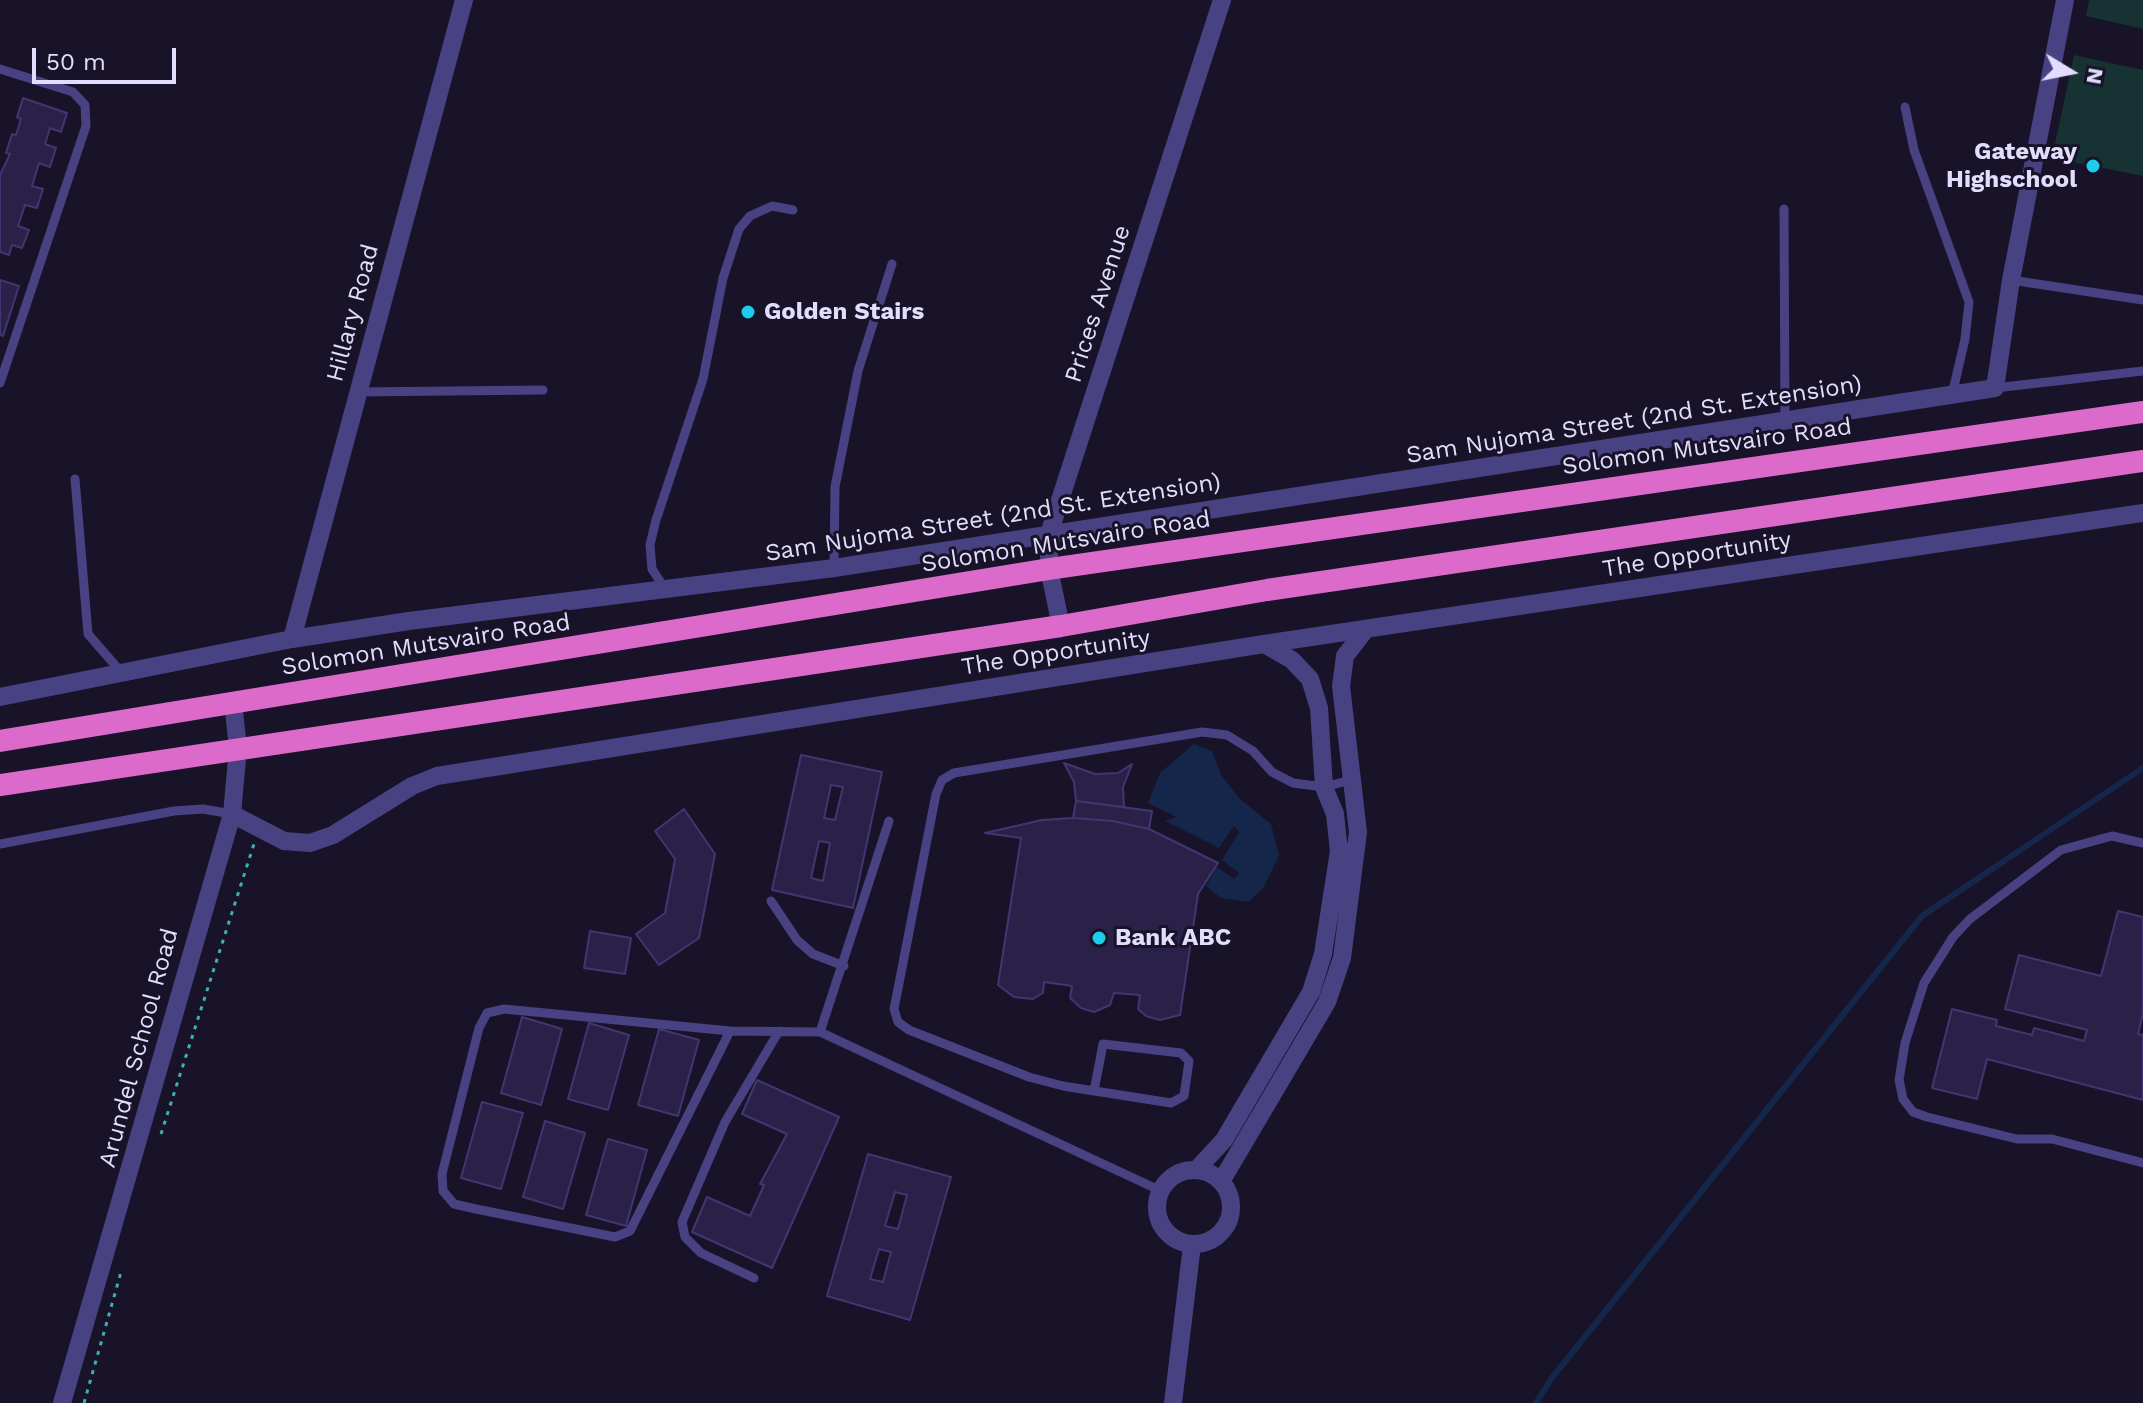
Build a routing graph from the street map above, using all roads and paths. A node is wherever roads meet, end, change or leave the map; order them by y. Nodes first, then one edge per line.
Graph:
1 (464, 0) edge
2 (1222, 0) edge
3 (2065, 0) edge
4 (0, 69) edge
5 (1905, 107) dead end
6 (1784, 209) dead end
7 (793, 210) dead end
8 (892, 264) dead end
9 (2011, 280) junction
10 (2143, 300) edge
11 (2143, 371) edge
12 (0, 383) edge
13 (1995, 388) junction
14 (543, 390) dead end
15 (356, 392) junction
16 (1952, 395) junction
17 (2143, 412) edge
18 (1785, 421) junction
19 (2143, 461) edge
20 (75, 479) dead end
21 (2143, 513) edge
22 (1049, 534) junction
23 (834, 568) junction
24 (1049, 569) junction
25 (665, 589) junction
26 (1061, 626) junction
27 (1366, 629) junction
28 (292, 639) junction
29 (1264, 644) junction
30 (123, 674) junction
31 (0, 697) edge
32 (233, 702) junction
33 (0, 741) edge
34 (238, 748) junction
35 (1351, 780) junction
36 (0, 785) edge
37 (1324, 787) junction
38 (232, 814) junction
39 (889, 821) dead end
40 (259, 830) junction
41 (2143, 843) edge
42 (0, 844) edge
43 (771, 901) dead end
44 (844, 966) junction
45 (730, 1031) junction
46 (779, 1031) junction
47 (820, 1032) junction
48 (1094, 1091) junction
49 (158, 1144) dead end
50 (2143, 1163) edge
51 (1198, 1168) junction
52 (1222, 1180) junction
53 (1159, 1190) junction
54 (1192, 1245) junction
55 (123, 1266) dead end
56 (754, 1278) dead end
57 (62, 1403) edge
58 (84, 1403) edge
59 (1173, 1403) edge

1 - 15 street, Hillary Road
2 - 22 street, Prices Avenue
3 - 9 street
4 - 12 lane
5 - 16 lane
6 - 18 lane
7 - 25 lane
8 - 23 lane
9 - 10 lane
9 - 13 street
11 - 13 lane
13 - 16 street, Sam Nujoma Street (2nd St. Extension)
14 - 15 lane
15 - 28 street, Hillary Road
16 - 18 street, Sam Nujoma Street (2nd St. Extension)
17 - 24 highway, Solomon Mutsvairo Road
18 - 22 street, Sam Nujoma Street (2nd St. Extension)
19 - 26 highway
20 - 30 lane
21 - 27 street, The Opportunity
22 - 23 street, Sam Nujoma Street (2nd St. Extension)
22 - 24 street, Prices Avenue
23 - 25 street, Sam Nujoma Street (2nd St. Extension)
24 - 26 street, Prices Avenue
24 - 32 highway, Solomon Mutsvairo Road
25 - 28 street, Sam Nujoma Street (2nd St. Extension)
26 - 34 highway
27 - 29 street, The Opportunity
27 - 35 street
28 - 30 street, Sam Nujoma Street (2nd St. Extension)
29 - 37 street
29 - 40 street, The Opportunity
30 - 31 street, Sam Nujoma Street (2nd St. Extension)
32 - 33 highway, Solomon Mutsvairo Road
32 - 34 street, Arundel School Road
34 - 36 highway
34 - 38 street, Arundel School Road
35 - 37 lane
35 - 52 street
37 - 48 lane
37 - 51 street
38 - 40 street, The Opportunity
38 - 42 lane, The Opportunity
38 - 57 street, Arundel School Road
39 - 44 lane
40 - 49 path
41 - 50 lane
43 - 44 lane
44 - 47 lane
45 - 45 lane
45 - 46 lane
46 - 47 lane
46 - 56 lane
47 - 53 lane
48 - 48 lane
51 - 52 street
51 - 53 street
52 - 54 street
53 - 54 street
54 - 59 street
55 - 58 path

